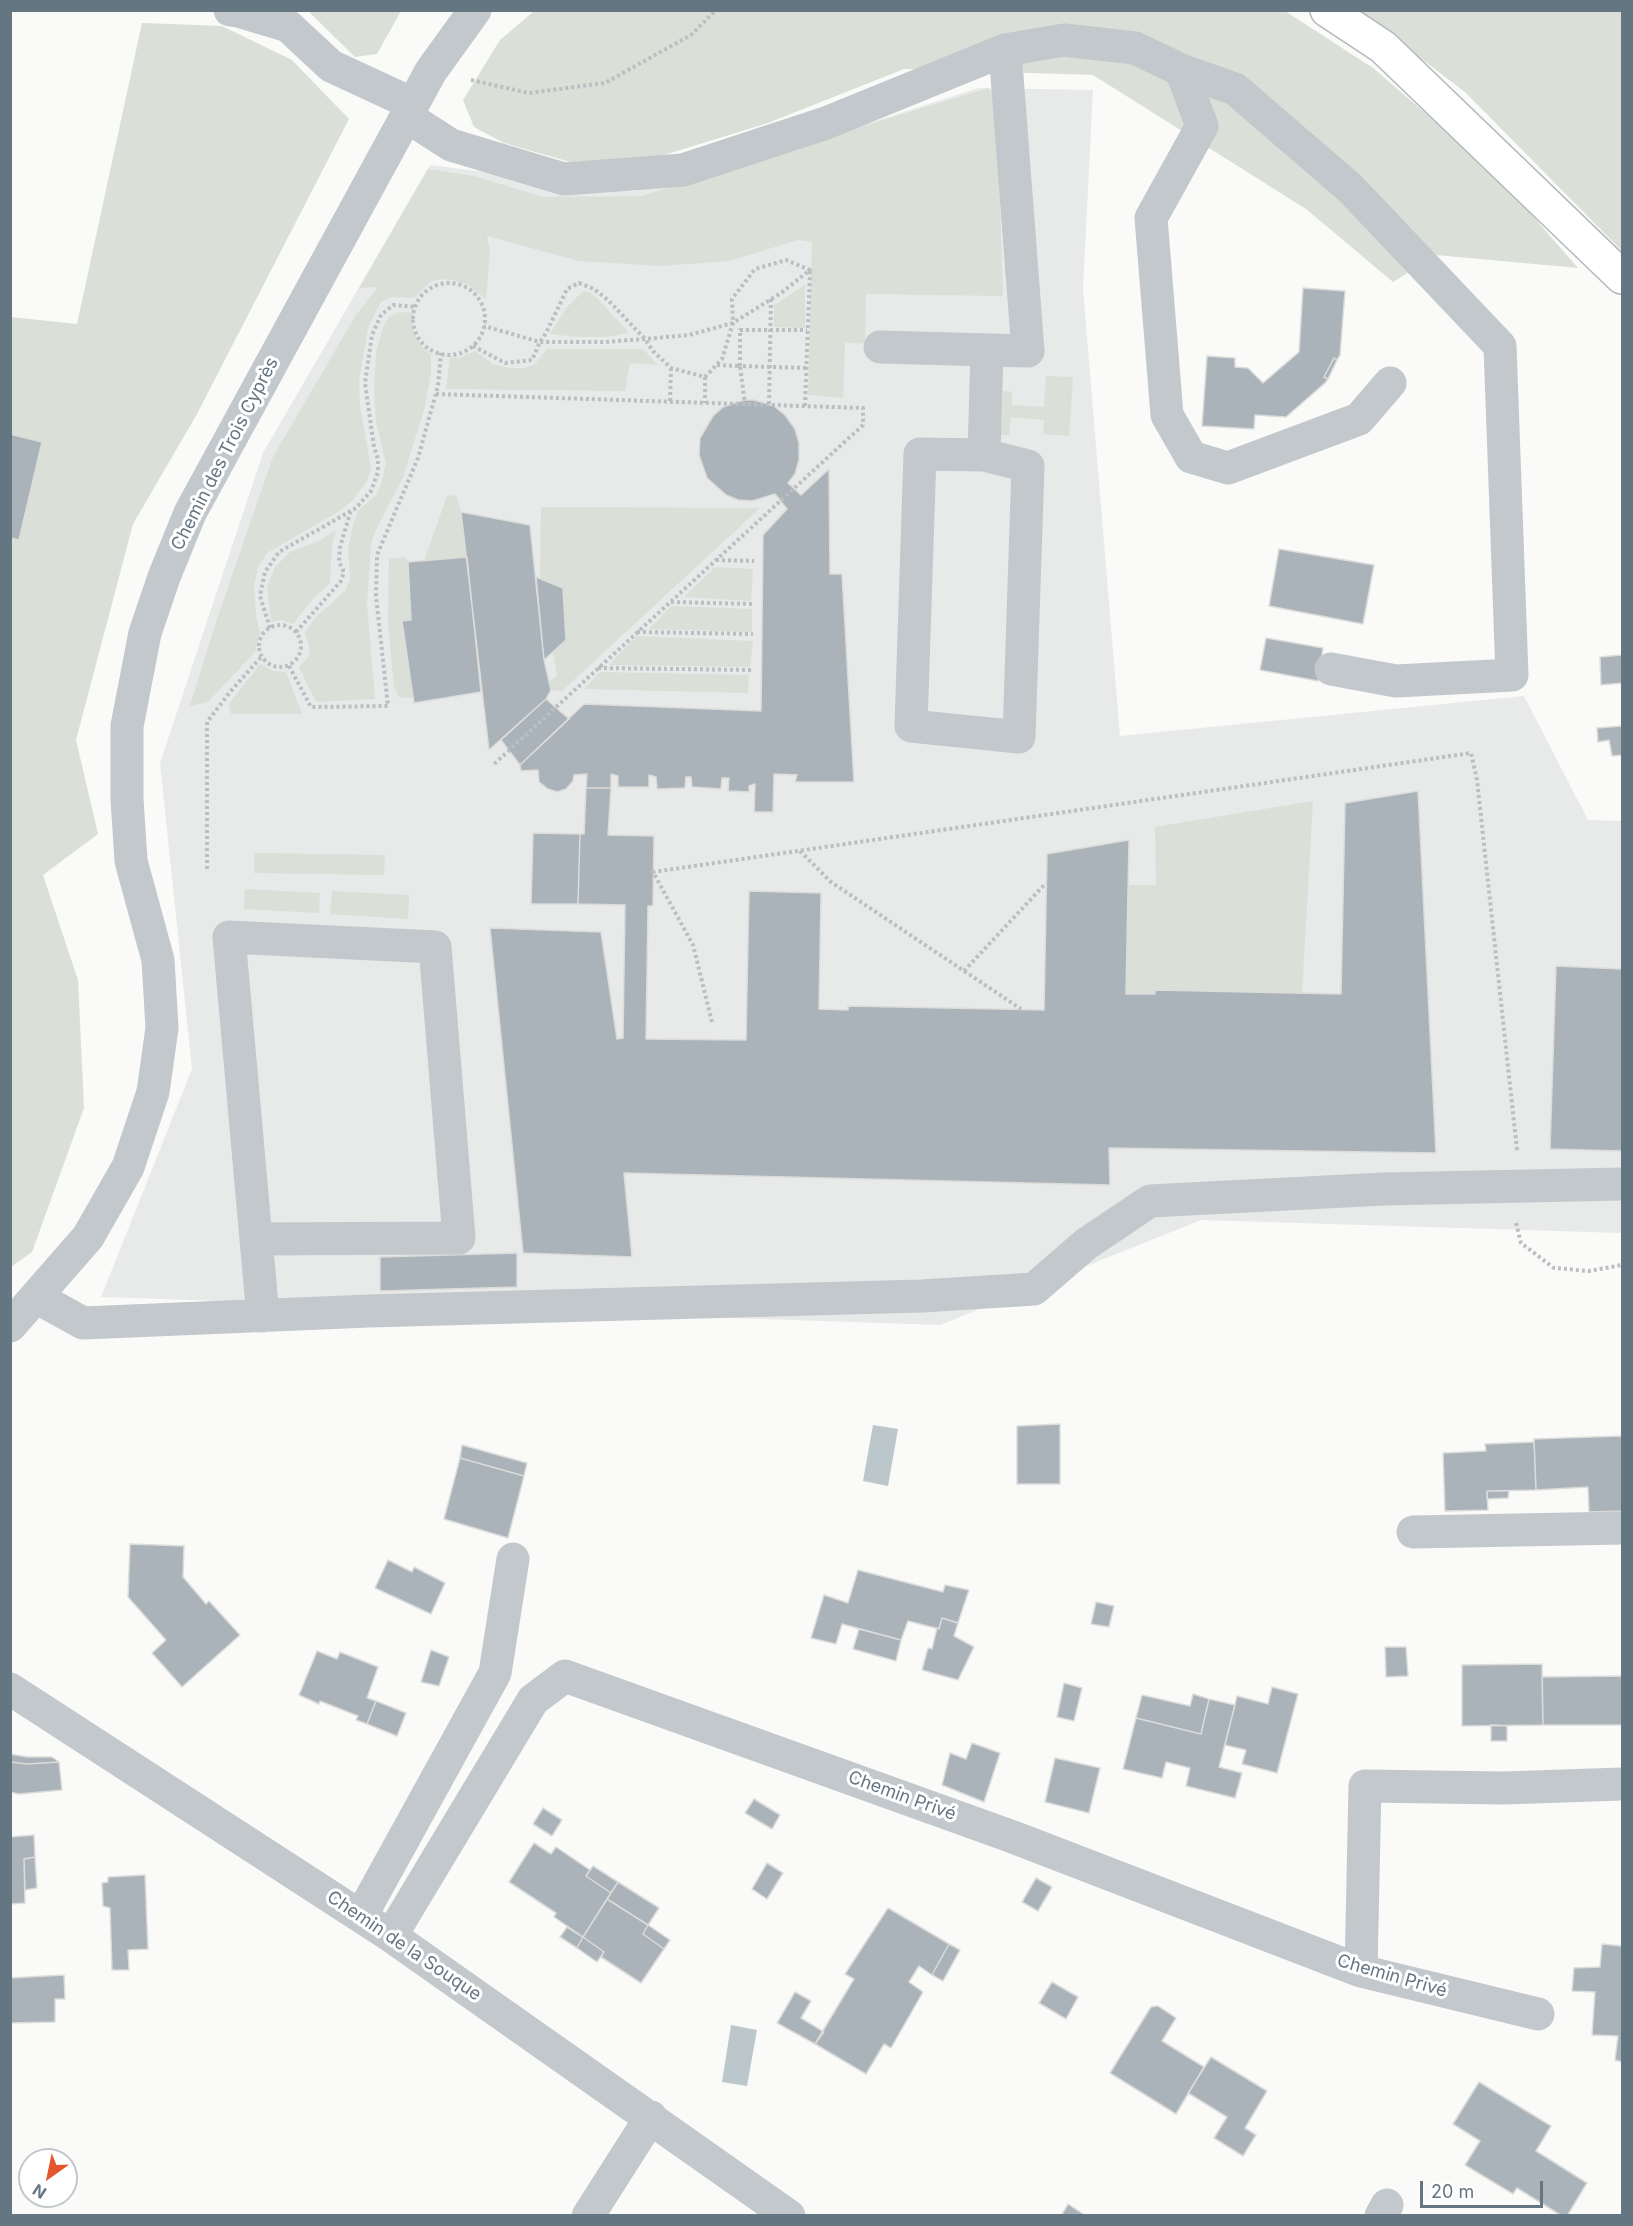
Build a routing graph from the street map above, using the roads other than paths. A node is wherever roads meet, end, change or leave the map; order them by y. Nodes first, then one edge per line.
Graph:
1 (230, 10) edge
2 (447, 10) edge
3 (476, 10) edge
4 (1327, 10) edge
5 (1005, 50) junction
6 (431, 70) junction
7 (1180, 70) junction
8 (410, 110) junction
9 (1623, 277) edge
10 (880, 347) dead end
11 (987, 350) junction
12 (1390, 383) dead end
13 (984, 455) junction
14 (1331, 669) dead end
15 (1623, 1185) edge
16 (256, 1239) junction
17 (36, 1297) junction
18 (263, 1316) junction
19 (10, 1326) edge
20 (1623, 1528) edge
21 (1413, 1532) dead end
22 (513, 1559) dead end
23 (10, 1689) edge
24 (1623, 1784) edge
25 (361, 1916) junction
26 (391, 1936) junction
27 (1361, 1971) junction
28 (1538, 2014) dead end
29 (651, 2117) junction
30 (588, 2216) edge
31 (789, 2216) edge

1 - 8 street
2 - 6 street, Chemin des Trois Cyprès
3 - 6 street, Chemin des Trois Cyprès
4 - 9 highway
5 - 7 street
5 - 8 street
5 - 11 street
6 - 8 street, Chemin des Trois Cyprès
7 - 12 street
7 - 14 street
8 - 17 street, Chemin des Trois Cyprès
10 - 11 street
11 - 13 street
13 - 13 street
15 - 18 street
16 - 16 street
16 - 18 street
17 - 18 street
17 - 19 street, Chemin des Trois Cyprès
20 - 21 street
22 - 25 street
23 - 25 street, Chemin de la Souque
24 - 27 street
25 - 26 street, Chemin de la Souque
26 - 27 street, Chemin Privé
26 - 29 street, Chemin de la Souque
27 - 28 street, Chemin Privé
29 - 30 street
29 - 31 street, Chemin de la Souque

